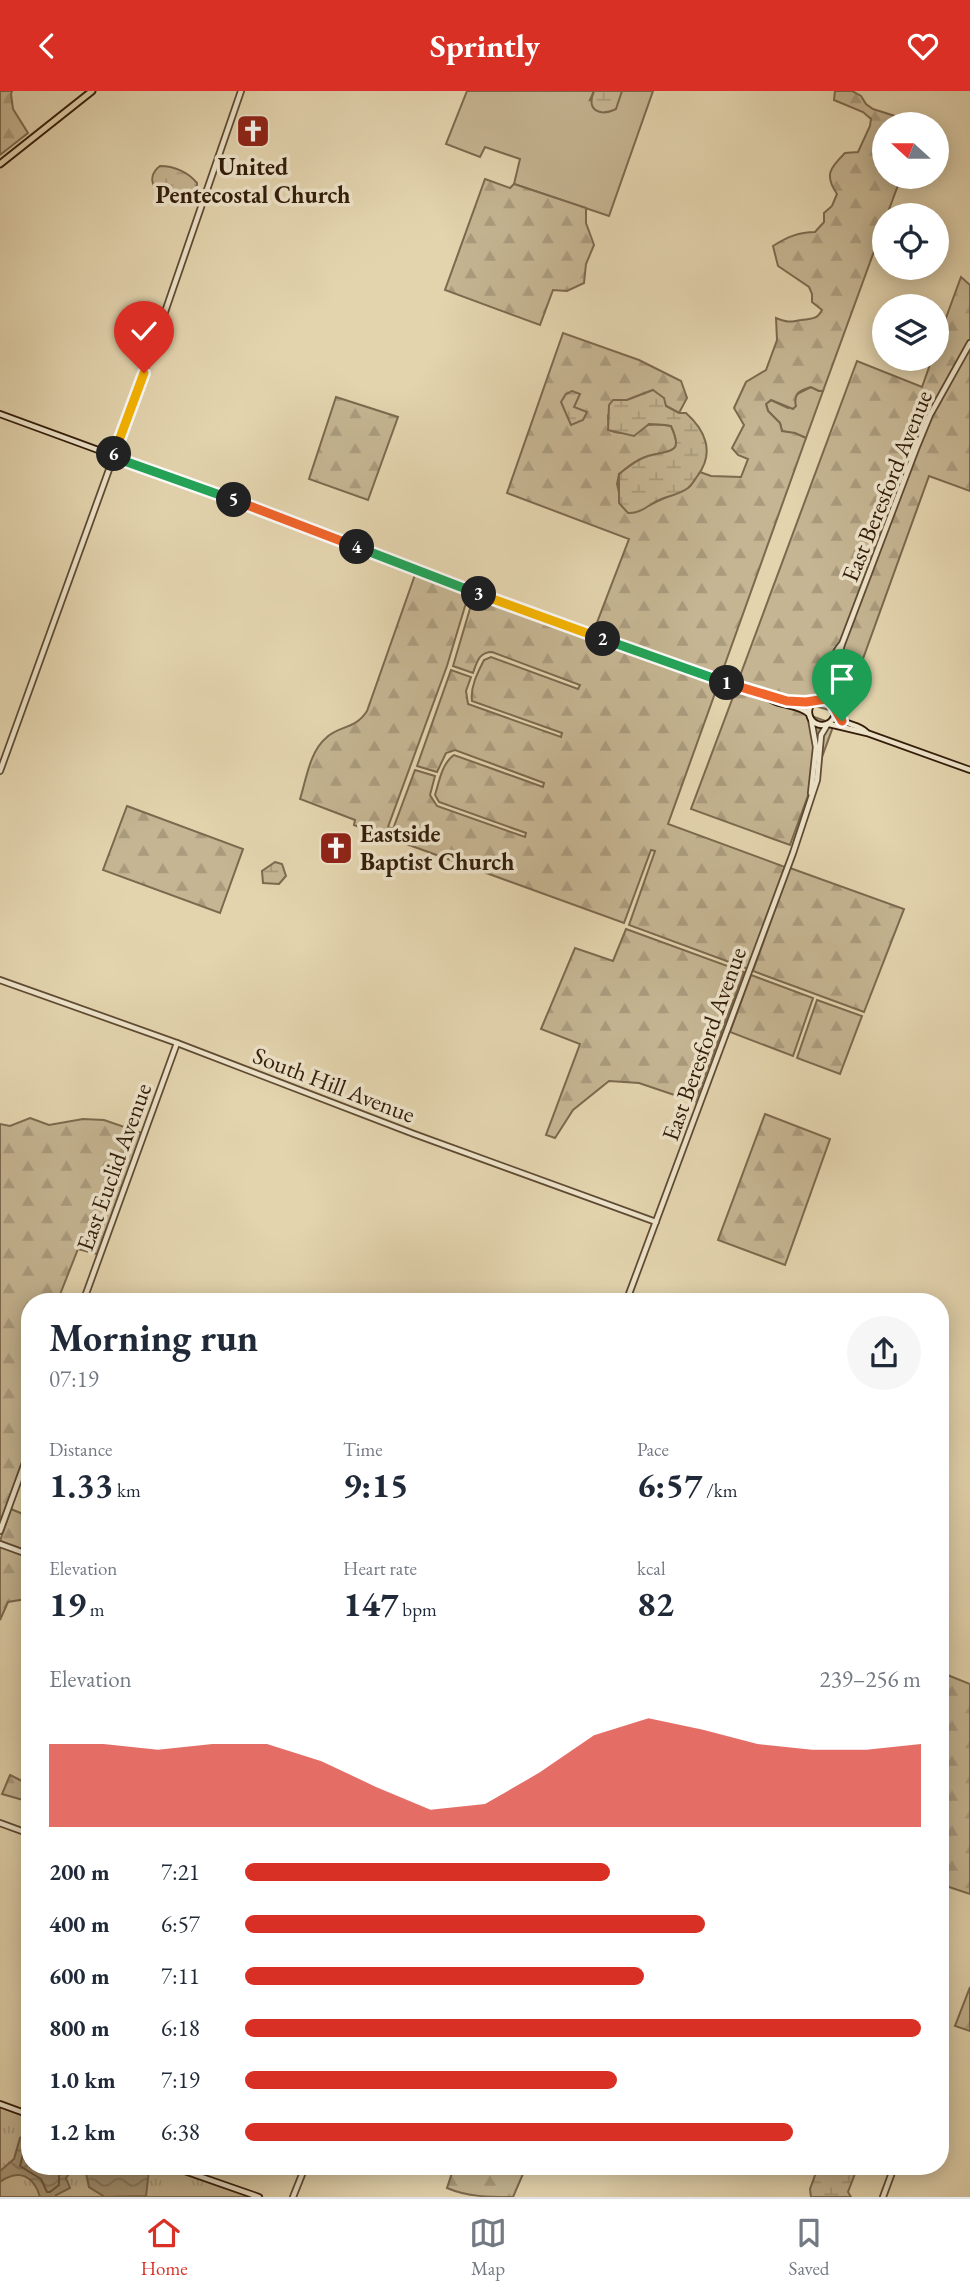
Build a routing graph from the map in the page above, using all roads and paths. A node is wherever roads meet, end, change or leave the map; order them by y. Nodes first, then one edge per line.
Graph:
1 (92, 91) edge
2 (241, 91) edge
3 (0, 164) edge
4 (970, 343) edge
5 (0, 414) edge
6 (113, 457) junction
7 (842, 644) junction
8 (766, 696) junction
9 (816, 700) junction
10 (835, 708) junction
11 (810, 717) junction
12 (828, 724) junction
13 (867, 733) junction
14 (970, 770) edge
15 (0, 771) edge
16 (811, 797) junction
17 (0, 980) edge
18 (177, 1043) junction
19 (656, 1222) junction
20 (86, 1293) edge
21 (629, 1293) edge
22 (21, 1474) edge
23 (0, 1531) edge
24 (0, 1544) edge
25 (21, 1552) edge
26 (0, 1823) edge
27 (21, 1831) edge
28 (0, 2104) edge
29 (21, 2112) edge
30 (196, 2175) edge
31 (301, 2175) edge
32 (891, 2175) edge
33 (259, 2197) edge
34 (293, 2197) edge
35 (883, 2197) edge

1 - 3 main road
2 - 6 street
4 - 7 street, East Beresford Avenue
5 - 6 street
6 - 8 street
6 - 15 street
7 - 9 street, East Beresford Avenue
7 - 10 street, East Beresford Avenue
8 - 9 street
8 - 11 street
9 - 10 street
9 - 11 street
10 - 12 street
10 - 13 street
11 - 12 street
11 - 16 street, East Beresford Avenue
12 - 13 street
12 - 16 street, East Beresford Avenue
13 - 14 street
16 - 19 street, East Beresford Avenue
17 - 18 street, South Hill Avenue
18 - 19 street, South Hill Avenue
18 - 20 street, East Euclid Avenue
19 - 21 street, East Beresford Avenue
22 - 23 street
24 - 25 street
26 - 27 street
28 - 29 street
30 - 33 street
31 - 34 street
32 - 35 street

